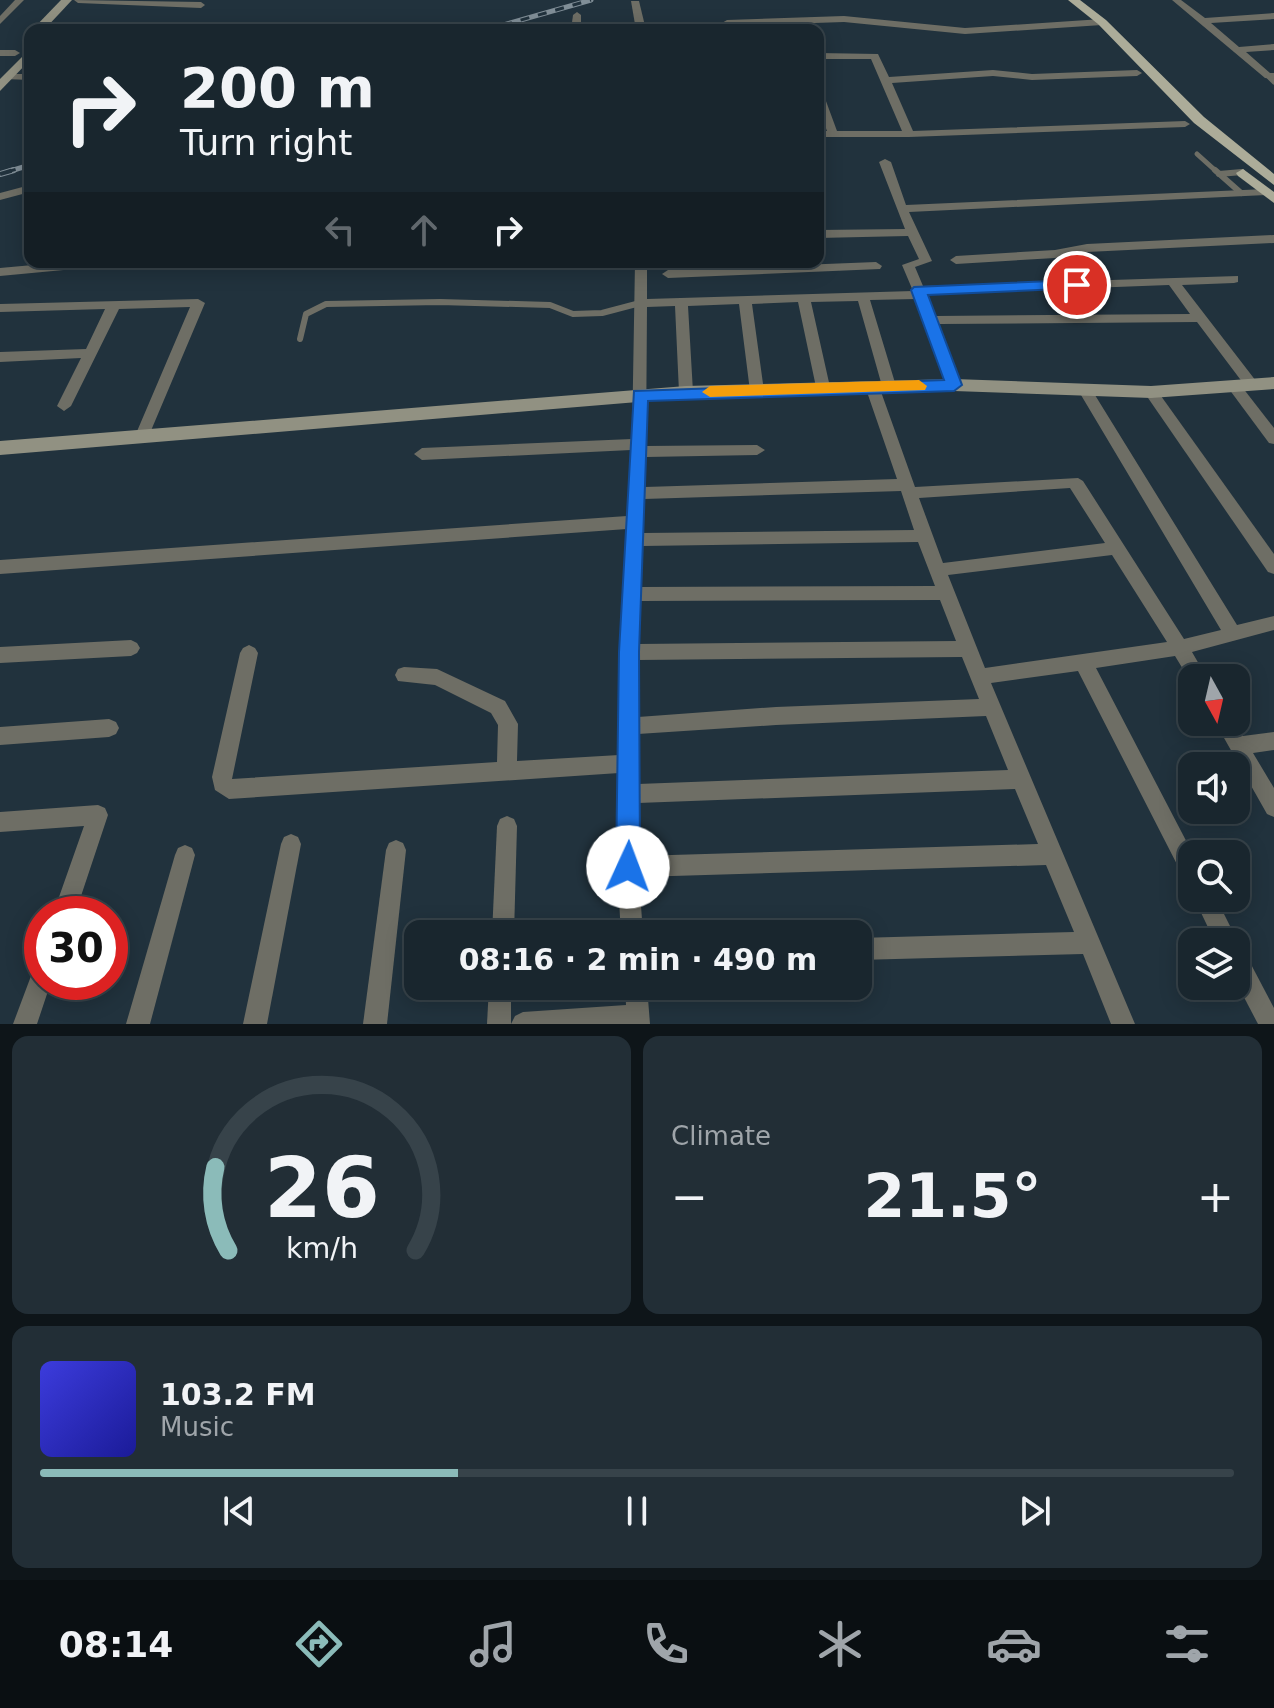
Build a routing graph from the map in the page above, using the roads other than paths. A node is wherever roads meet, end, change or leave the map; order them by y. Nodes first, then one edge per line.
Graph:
1 (20, 0) edge
2 (67, 0) edge
3 (79, 0) edge
4 (1073, 0) edge
5 (1176, 0) edge
6 (635, 1) edge
7 (201, 5) dead end
8 (577, 15) dead end
9 (1274, 16) edge
10 (1092, 19) junction
11 (0, 21) edge
12 (1203, 21) junction
13 (727, 23) dead end
14 (44, 24) edge
15 (56, 24) edge
16 (576, 24) edge
17 (640, 24) edge
18 (24, 44) edge
19 (1274, 47) edge
20 (1237, 50) junction
21 (0, 53) edge
22 (15, 53) junction
23 (824, 56) edge
24 (24, 59) edge
25 (1137, 73) junction
26 (24, 77) edge
27 (3, 78) edge
28 (1272, 78) edge
29 (885, 80) junction
30 (824, 109) edge
31 (1185, 124) junction
32 (824, 134) edge
33 (833, 134) junction
34 (909, 134) junction
35 (1197, 154) dead end
36 (885, 162) dead end
37 (1242, 172) junction
38 (1219, 174) junction
39 (24, 190) edge
40 (1271, 191) edge
41 (1241, 193) junction
42 (0, 197) edge
43 (902, 209) junction
44 (912, 232) junction
45 (824, 234) edge
46 (1274, 239) edge
47 (956, 260) dead end
48 (824, 266) edge
49 (876, 266) dead end
50 (42, 268) edge
51 (641, 268) edge
52 (749, 268) edge
53 (0, 272) edge
54 (668, 274) dead end
55 (1234, 279) dead end
56 (1172, 281) junction
57 (920, 293) junction
58 (863, 297) junction
59 (804, 298) junction
60 (745, 300) junction
61 (681, 302) junction
62 (640, 303) junction
63 (114, 305) junction
64 (0, 308) edge
65 (1201, 318) junction
66 (931, 320) junction
67 (300, 339) dead end
68 (91, 353) junction
69 (0, 357) edge
70 (1274, 383) edge
71 (954, 385) junction
72 (1242, 385) junction
73 (823, 387) junction
74 (881, 388) junction
75 (1085, 390) junction
76 (757, 391) junction
77 (686, 392) junction
78 (1151, 392) junction
79 (640, 395) junction
80 (64, 406) dead end
81 (142, 436) junction
82 (1274, 439) edge
83 (0, 448) edge
84 (639, 448) junction
85 (757, 450) dead end
86 (422, 454) dead end
87 (907, 489) junction
88 (637, 493) junction
89 (635, 531) junction
90 (924, 536) junction
91 (1116, 548) junction
92 (0, 567) edge
93 (1274, 567) edge
94 (937, 570) junction
95 (946, 593) junction
96 (631, 594) junction
97 (1274, 623) edge
98 (1233, 634) junction
99 (131, 648) dead end
100 (1180, 648) junction
101 (968, 649) junction
102 (629, 652) junction
103 (249, 653) dead end
104 (0, 655) edge
105 (1083, 662) junction
106 (1190, 664) edge
107 (404, 675) dead end
108 (979, 677) junction
109 (991, 707) junction
110 (630, 726) junction
111 (109, 728) dead end
112 (0, 736) edge
113 (1232, 736) edge
114 (1274, 741) edge
115 (1238, 746) junction
116 (630, 763) junction
117 (507, 771) junction
118 (1020, 779) junction
119 (631, 794) junction
120 (1274, 807) edge
121 (0, 822) edge
122 (507, 826) dead end
123 (291, 844) dead end
124 (1178, 846) edge
125 (396, 850) dead end
126 (1051, 854) junction
127 (185, 855) dead end
128 (628, 867) junction
129 (70, 896) edge
130 (504, 920) edge
131 (631, 920) edge
132 (1088, 943) junction
133 (872, 949) edge
134 (1250, 986) edge
135 (34, 1000) edge
136 (500, 1000) edge
137 (636, 1000) edge
138 (637, 1020) edge
139 (25, 1024) edge
140 (138, 1024) edge
141 (255, 1024) edge
142 (375, 1024) edge
143 (499, 1024) edge
144 (523, 1024) edge
145 (1123, 1024) edge
146 (1270, 1024) edge

1 - 11 street
2 - 14 street
3 - 7 street
3 - 15 street
4 - 10 main road
5 - 12 street
6 - 17 street
8 - 16 street
9 - 12 street
10 - 13 street
10 - 25 main road
10 - 40 main road
12 - 20 street
18 - 22 street
19 - 20 street
20 - 28 street
21 - 22 street
22 - 27 street
23 - 29 street
24 - 27 street
25 - 29 street
25 - 31 main road
26 - 27 street
29 - 34 street
30 - 33 street
31 - 34 street
31 - 37 main road
32 - 33 street
33 - 34 street
35 - 38 lane
36 - 43 street
37 - 38 lane
37 - 40 main road
38 - 41 lane
39 - 42 street
40 - 41 street
41 - 43 street
43 - 44 street
44 - 45 street
44 - 57 street
46 - 47 street
48 - 49 street
50 - 53 street
51 - 62 street
52 - 54 street
55 - 56 street
56 - 57 street
56 - 65 street
57 - 58 street
57 - 66 street
58 - 59 street
58 - 74 street
59 - 60 street
59 - 73 street
60 - 61 street
60 - 76 street
61 - 62 street
61 - 77 street
62 - 67 lane
62 - 79 street
63 - 64 street
63 - 68 street
63 - 81 street
65 - 66 street
65 - 72 street
66 - 71 street
68 - 69 street
68 - 80 street
70 - 72 street
71 - 74 street
71 - 75 street
72 - 78 street
72 - 82 street
73 - 74 street
73 - 76 street
74 - 87 street
75 - 78 street
75 - 98 street
76 - 77 street
77 - 79 street
78 - 93 street
79 - 81 street
79 - 84 street
81 - 83 street
84 - 85 street
84 - 86 street
84 - 88 street
87 - 88 street
87 - 90 street
87 - 91 street
88 - 89 street
89 - 90 street
89 - 92 street
89 - 96 street
90 - 94 street
91 - 94 street
91 - 100 street
94 - 95 street
95 - 96 street
95 - 101 street
96 - 102 street
97 - 98 street
98 - 100 street
99 - 104 street
100 - 105 street
100 - 106 street
101 - 102 street
101 - 108 street
102 - 110 street
103 - 117 street
105 - 108 street
105 - 124 street
107 - 117 street
108 - 109 street
109 - 110 street
109 - 118 street
110 - 116 street
111 - 112 street
113 - 115 street
114 - 115 street
115 - 120 street
116 - 117 street
116 - 119 street
118 - 119 street
118 - 126 street
119 - 128 street
121 - 129 street
122 - 130 street
123 - 141 street
125 - 142 street
126 - 128 street
126 - 132 street
127 - 140 street
128 - 131 street
132 - 133 street
132 - 145 street
134 - 146 street
135 - 139 street
136 - 143 street
137 - 138 street
138 - 144 street

